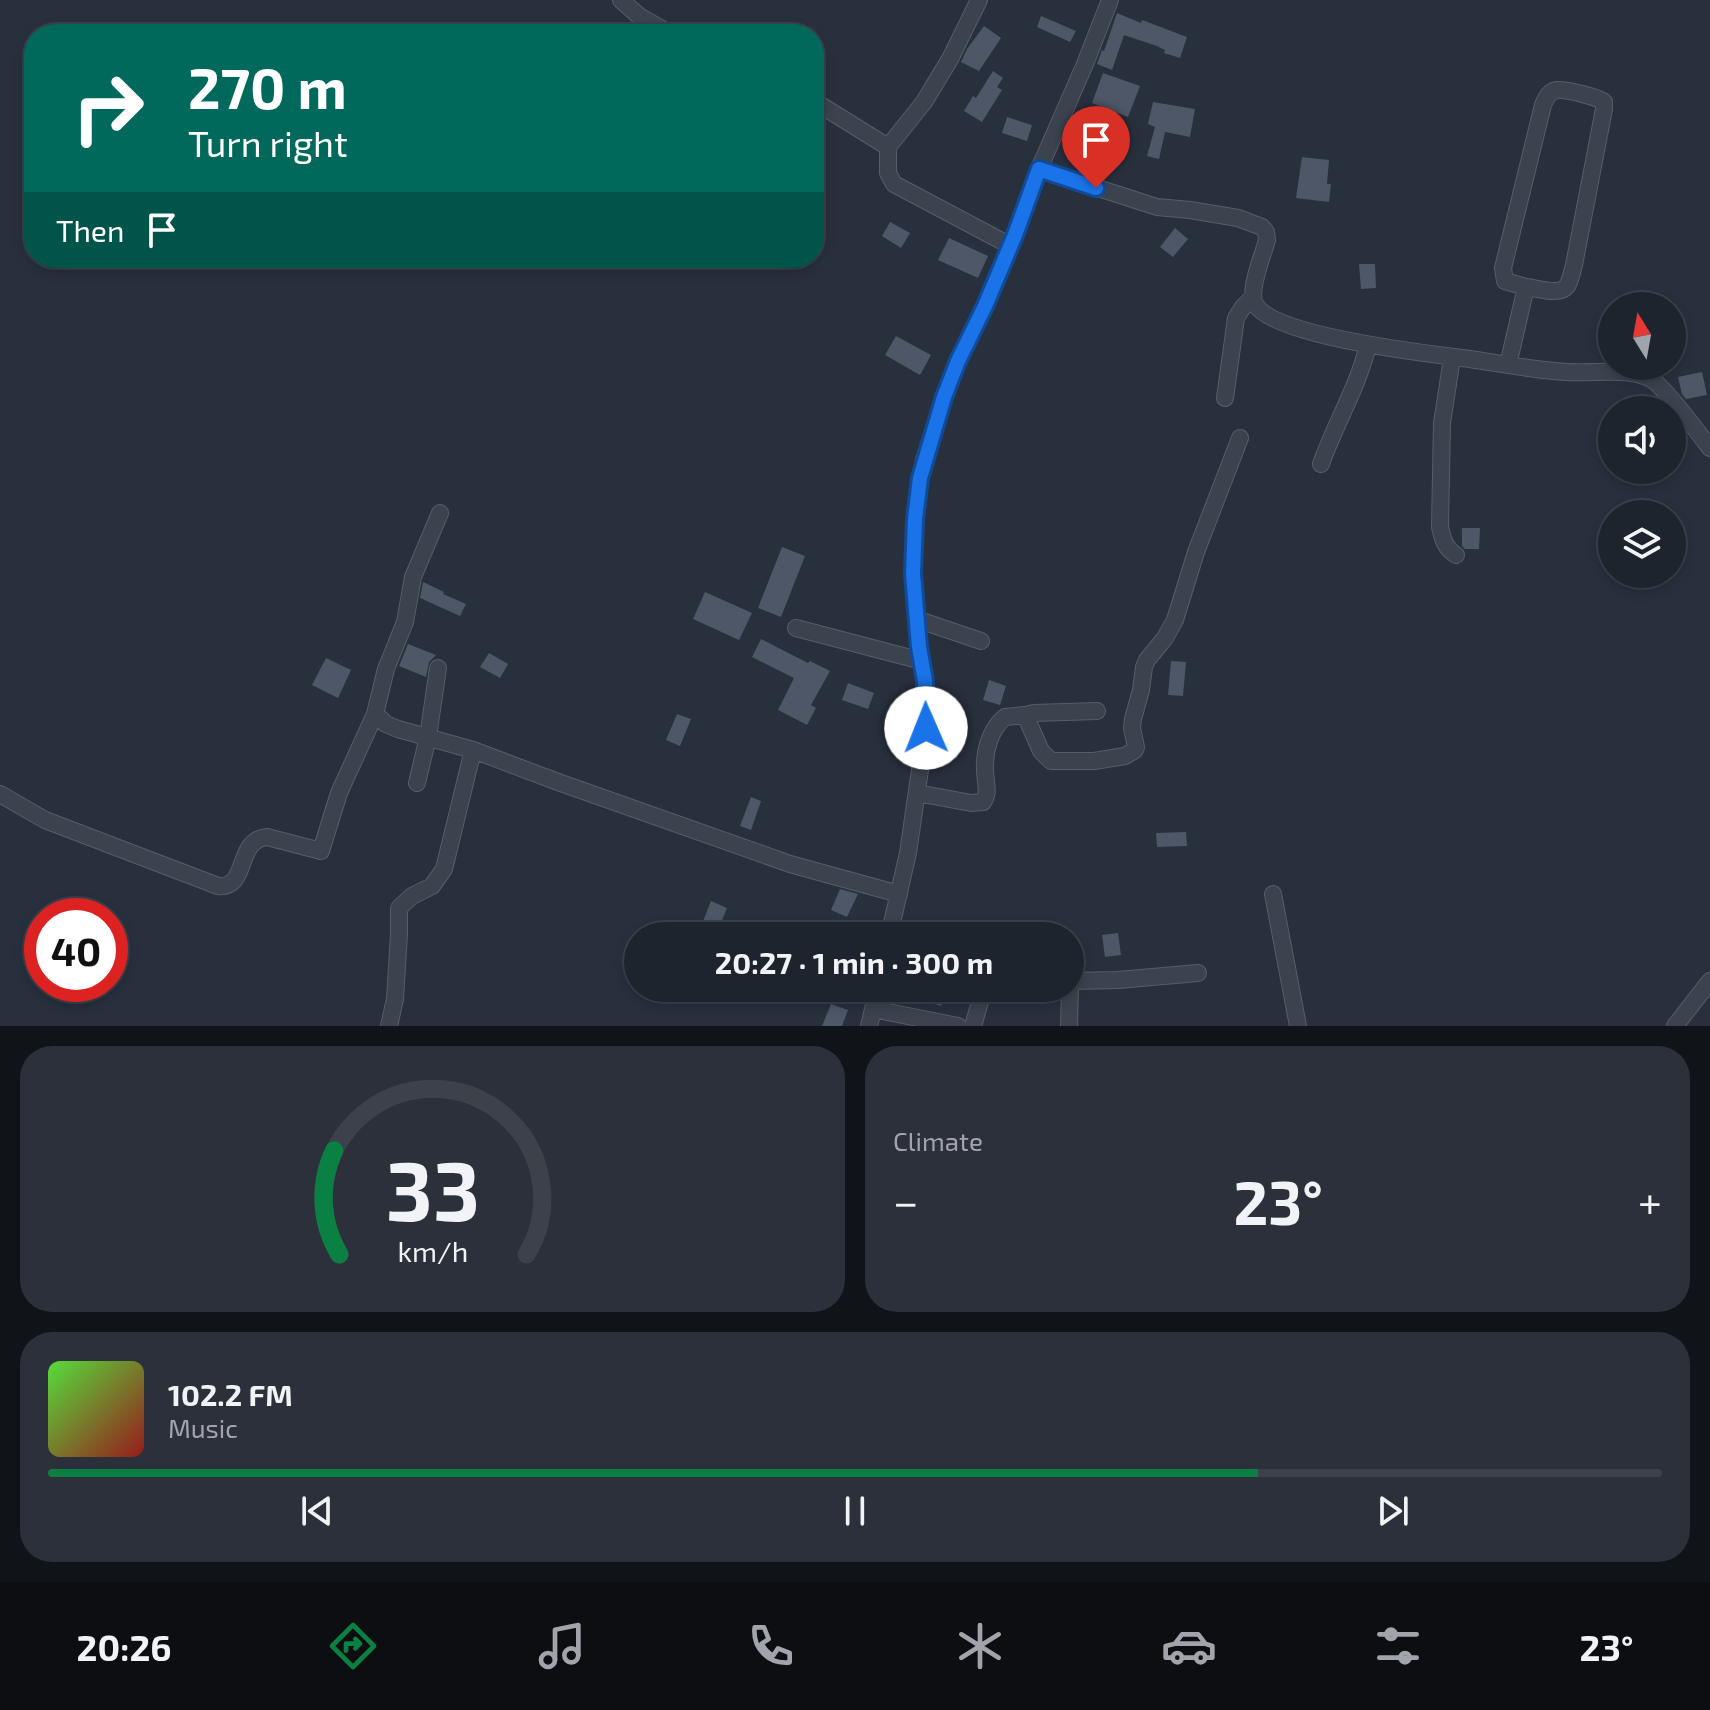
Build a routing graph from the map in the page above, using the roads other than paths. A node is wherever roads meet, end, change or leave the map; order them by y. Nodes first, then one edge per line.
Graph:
1 (621, 0) edge
2 (979, 0) edge
3 (1110, 0) edge
4 (653, 24) edge
5 (824, 107) edge
6 (888, 147) junction
7 (1039, 169) junction
8 (1011, 246) junction
9 (1526, 287) junction
10 (1253, 297) junction
11 (1368, 345) junction
12 (1452, 358) junction
13 (1508, 365) junction
14 (1225, 398) dead end
15 (1240, 438) dead end
16 (1710, 448) edge
17 (1321, 464) dead end
18 (440, 513) dead end
19 (1456, 555) dead end
20 (916, 619) junction
21 (796, 628) dead end
22 (981, 641) dead end
23 (922, 661) junction
24 (438, 668) dead end
25 (1097, 711) dead end
26 (375, 714) junction
27 (1025, 715) junction
28 (428, 737) junction
29 (473, 750) junction
30 (417, 783) dead end
31 (917, 793) junction
32 (0, 794) edge
33 (899, 894) junction
34 (1273, 894) dead end
35 (892, 922) edge
36 (1198, 973) dead end
37 (1084, 981) edge
38 (1710, 981) edge
39 (980, 1002) edge
40 (1070, 1002) edge
41 (871, 1018) edge
42 (389, 1026) edge
43 (958, 1026) edge
44 (973, 1026) edge
45 (1069, 1026) edge
46 (1298, 1026) edge
47 (1675, 1026) edge

1 - 4 street
2 - 6 street
3 - 7 street
5 - 6 street
6 - 8 street
7 - 8 street
7 - 10 street
8 - 20 street
9 - 9 street
9 - 13 street
10 - 11 street
10 - 14 street
11 - 12 street
11 - 17 street
12 - 13 street
12 - 19 street
13 - 16 street
15 - 27 street
18 - 26 street
20 - 22 street
20 - 23 street
21 - 23 street
23 - 31 street
24 - 28 street
25 - 27 street
26 - 28 street
26 - 32 street
27 - 31 street
28 - 29 street
28 - 30 street
29 - 33 street
29 - 42 street
31 - 33 street
33 - 35 street
34 - 46 street
36 - 37 street
38 - 47 street
39 - 44 street
40 - 45 street
41 - 43 street

